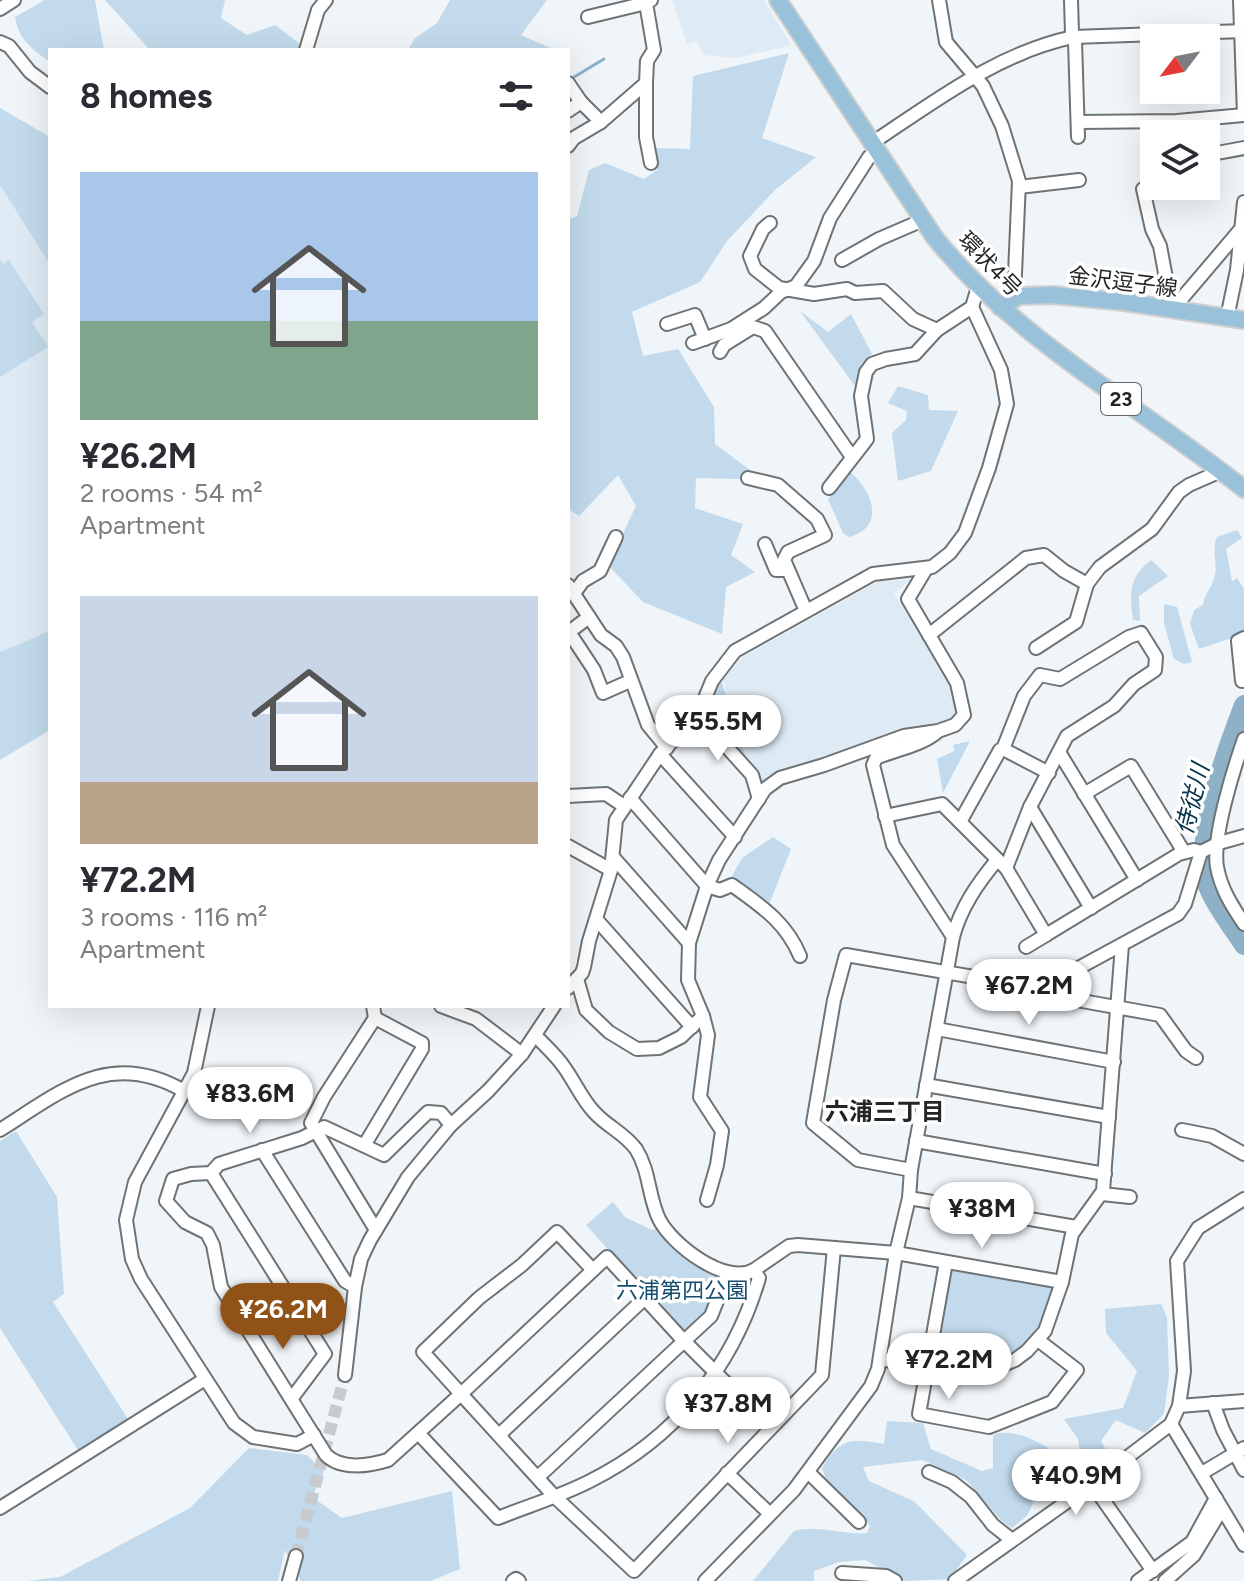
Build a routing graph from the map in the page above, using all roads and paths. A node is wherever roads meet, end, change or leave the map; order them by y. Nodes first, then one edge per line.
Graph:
1 (14, 0) edge
2 (326, 0) edge
3 (778, 0) edge
4 (939, 0) edge
5 (1071, 0) edge
6 (1240, 0) edge
7 (648, 1) edge
8 (0, 9) edge
9 (588, 17) dead end
10 (1242, 31) edge
11 (1073, 37) junction
12 (0, 42) edge
13 (307, 48) edge
14 (975, 76) junction
15 (646, 83) junction
16 (48, 86) edge
17 (570, 86) edge
18 (581, 102) junction
19 (570, 110) edge
20 (1244, 115) edge
21 (601, 122) junction
22 (1078, 122) junction
23 (1078, 137) dead end
24 (570, 143) edge
25 (875, 147) junction
26 (1244, 148) edge
27 (1220, 152) edge
28 (651, 163) dead end
29 (1079, 180) dead end
30 (1019, 187) junction
31 (1145, 200) edge
32 (1244, 202) edge
33 (923, 220) junction
34 (1242, 221) edge
35 (770, 223) dead end
36 (842, 260) dead end
37 (978, 287) junction
38 (788, 290) junction
39 (1007, 302) junction
40 (972, 307) junction
41 (1172, 310) junction
42 (1236, 319) edge
43 (667, 324) dead end
44 (937, 330) junction
45 (720, 352) dead end
46 (852, 457) junction
47 (1221, 471) junction
48 (748, 478) dead end
49 (829, 488) dead end
50 (1244, 489) edge
51 (616, 537) dead end
52 (765, 544) dead end
53 (926, 569) junction
54 (786, 570) junction
55 (1087, 584) junction
56 (572, 593) edge
57 (806, 611) junction
58 (589, 617) junction
59 (570, 631) edge
60 (570, 634) edge
61 (929, 635) junction
62 (1244, 638) edge
63 (1036, 648) dead end
64 (630, 681) junction
65 (1242, 681) dead end
66 (698, 715) junction
67 (938, 731) junction
68 (1244, 739) edge
69 (1003, 749) junction
70 (664, 751) junction
71 (1059, 752) junction
72 (1238, 765) edge
73 (1049, 773) junction
74 (1084, 794) junction
75 (570, 796) edge
76 (759, 799) junction
77 (627, 802) junction
78 (1030, 807) junction
79 (885, 816) junction
80 (960, 822) junction
81 (1244, 836) edge
82 (735, 837) junction
83 (570, 847) edge
84 (1202, 848) junction
85 (612, 864) junction
86 (1001, 864) junction
87 (1137, 880) junction
88 (707, 886) junction
89 (1091, 908) junction
90 (596, 919) junction
91 (1244, 924) edge
92 (1046, 935) junction
93 (953, 937) junction
94 (689, 943) junction
95 (1122, 945) junction
96 (1026, 947) dead end
97 (800, 956) dead end
98 (946, 973) junction
99 (1050, 982) junction
100 (572, 983) edge
101 (208, 1008) edge
102 (446, 1008) edge
103 (553, 1008) edge
104 (1118, 1008) junction
105 (374, 1012) edge
106 (703, 1016) junction
107 (692, 1027) junction
108 (937, 1029) junction
109 (535, 1035) junction
110 (522, 1054) junction
111 (1196, 1058) dead end
112 (1114, 1062) junction
113 (926, 1085) junction
114 (184, 1091) junction
115 (1109, 1117) junction
116 (451, 1125) junction
117 (0, 1130) edge
118 (317, 1130) junction
119 (1182, 1130) dead end
120 (916, 1141) junction
121 (365, 1144) junction
122 (262, 1150) junction
123 (1244, 1154) edge
124 (911, 1170) junction
125 (211, 1173) junction
126 (1105, 1174) junction
127 (1102, 1194) junction
128 (1130, 1197) dead end
129 (909, 1198) junction
130 (1244, 1199) edge
131 (707, 1200) dead end
132 (1076, 1227) junction
133 (376, 1230) junction
134 (834, 1248) junction
135 (896, 1253) junction
136 (946, 1262) junction
137 (592, 1269) junction
138 (754, 1270) junction
139 (728, 1273) junction
140 (1062, 1282) junction
141 (355, 1287) junction
142 (645, 1298) junction
143 (683, 1340) junction
144 (1038, 1340) junction
145 (880, 1359) junction
146 (928, 1367) junction
147 (716, 1374) junction
148 (345, 1375) tunnel mouth
149 (205, 1379) junction
150 (461, 1394) junction
151 (292, 1398) junction
152 (1244, 1401) edge
153 (1213, 1403) junction
154 (1179, 1406) junction
155 (1171, 1424) junction
156 (770, 1427) junction
157 (419, 1434) junction
158 (314, 1435) junction
159 (499, 1435) junction
160 (1239, 1451) edge
161 (1244, 1470) edge
162 (808, 1472) junction
163 (929, 1472) dead end
164 (727, 1473) junction
165 (1202, 1473) junction
166 (538, 1477) junction
167 (1092, 1484) junction
168 (554, 1496) junction
169 (1214, 1502) junction
170 (0, 1508) edge
171 (769, 1513) junction
172 (859, 1522) dead end
173 (1242, 1536) edge
174 (1012, 1540) junction
175 (296, 1556) tunnel mouth
176 (1153, 1571) junction
177 (842, 1573) dead end
178 (289, 1581) edge
179 (513, 1581) edge
180 (519, 1581) edge
181 (706, 1581) edge
182 (895, 1581) edge
183 (955, 1581) edge
184 (1138, 1581) edge
185 (1165, 1581) edge

1 - 8 street
2 - 13 street
3 - 25 main road, 環状4号 / 23
4 - 14 street
5 - 11 street
6 - 10 street
7 - 9 street
7 - 15 street
10 - 11 street
10 - 20 street
11 - 14 street
11 - 22 street
12 - 16 street
14 - 25 street
14 - 30 street
15 - 21 street
15 - 28 street
17 - 18 street
18 - 19 street
18 - 21 street
20 - 22 street
21 - 24 street
22 - 23 street
25 - 33 main road, 環状4号 / 23
25 - 38 street
26 - 27 street
29 - 30 street
30 - 39 street
31 - 41 street
32 - 34 street
33 - 36 street
33 - 37 main road, 環状4号 / 23
34 - 41 street
34 - 42 street
35 - 38 street
37 - 39 main road, 環状4号 / 23
37 - 40 street
38 - 43 street
38 - 44 street
39 - 41 main road, 金沢逗子線
39 - 47 main road, 環状4号 / 23
40 - 44 street
40 - 53 street
41 - 42 main road, 金沢逗子線
44 - 46 street
45 - 46 street
46 - 49 street
47 - 50 main road, 環状4号 / 23
47 - 55 street
48 - 54 street
51 - 56 street
52 - 54 street
53 - 57 street
53 - 61 street
54 - 57 street
55 - 61 street
55 - 63 street
56 - 58 street
57 - 66 street
58 - 59 street
58 - 64 street
60 - 64 street
61 - 67 street
62 - 65 street
64 - 70 street
66 - 70 street
66 - 76 street
67 - 76 street
67 - 79 street
68 - 72 street
69 - 71 street
69 - 73 street
69 - 80 street
70 - 77 street
70 - 82 street
71 - 73 street
71 - 74 street
72 - 84 street
73 - 78 street
74 - 84 street
74 - 87 street
75 - 77 street
76 - 82 street
77 - 85 street
77 - 88 street
78 - 86 street
78 - 89 street
79 - 80 street
79 - 93 street
80 - 86 street
81 - 84 street
82 - 88 street
83 - 85 street
84 - 87 street
84 - 91 street
84 - 95 street
85 - 90 street
85 - 94 street
86 - 92 street
86 - 93 street
87 - 89 street
88 - 94 street
88 - 97 street
89 - 92 street
90 - 100 street
90 - 107 street
92 - 96 street
93 - 98 street
94 - 106 street
95 - 99 street
95 - 104 street
98 - 99 street
98 - 108 street
98 - 124 street
99 - 104 street
100 - 107 street
101 - 114 street
102 - 110 street
103 - 109 street
104 - 111 street
104 - 112 street
105 - 118 street
105 - 121 street
106 - 107 street
106 - 131 street
108 - 112 street
108 - 113 street
109 - 110 street
109 - 139 street
110 - 116 street
112 - 115 street
113 - 115 street
113 - 120 street
114 - 117 street
114 - 149 street
115 - 126 street
116 - 121 street
116 - 133 street
118 - 121 street
118 - 122 street
118 - 133 street
119 - 123 street
120 - 124 street
120 - 126 street
122 - 125 street
122 - 141 street
124 - 129 street
125 - 151 street
125 - 151 street
126 - 127 street
127 - 128 street
127 - 132 street
129 - 132 street
129 - 135 street
130 - 154 street
132 - 140 street
133 - 141 street
134 - 135 street
134 - 138 street
134 - 156 street
135 - 136 street
135 - 145 street
136 - 140 street
136 - 146 street
137 - 142 street
137 - 150 street
137 - 150 street
138 - 139 street
138 - 147 street
139 - 143 street
140 - 144 street
141 - 148 street
142 - 143 street
142 - 159 street
143 - 147 street
143 - 166 street
144 - 146 street
144 - 146 street
145 - 146 street
145 - 162 street
147 - 156 street
147 - 168 street
149 - 158 street
149 - 170 street
150 - 157 street
150 - 159 street
151 - 158 street
152 - 153 street
153 - 154 street
153 - 160 street
154 - 155 street
155 - 165 street
155 - 167 street
156 - 164 street
157 - 158 street
157 - 168 street
159 - 166 street
160 - 161 street
160 - 165 street
162 - 171 street
162 - 172 street
163 - 174 street
164 - 168 street
164 - 171 street
165 - 169 street
166 - 168 street
167 - 174 street
167 - 176 street
169 - 173 street
169 - 176 street
169 - 185 street
171 - 181 street
174 - 183 street
175 - 178 street
176 - 184 street
177 - 182 street
179 - 180 street

